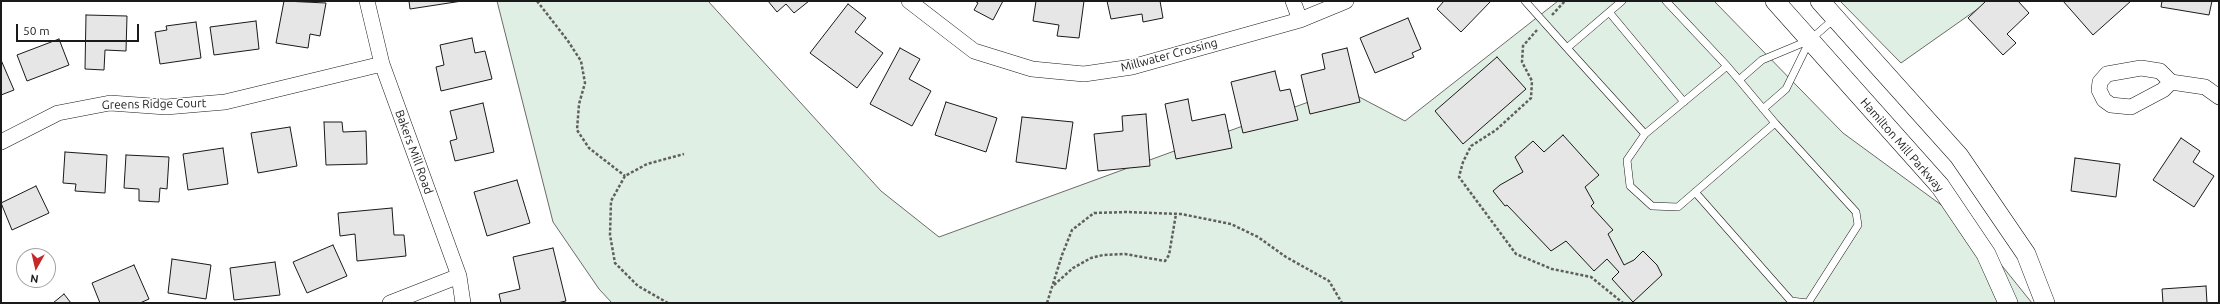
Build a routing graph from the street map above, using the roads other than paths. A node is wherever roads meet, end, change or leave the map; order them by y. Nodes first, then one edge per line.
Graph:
1 (366, 1) edge
2 (908, 1) edge
3 (1293, 1) edge
4 (1346, 1) edge
5 (1525, 1) edge
6 (1622, 1) edge
7 (1666, 1) edge
8 (1775, 1) edge
9 (1820, 1) edge
10 (1609, 12) junction
11 (1835, 18) junction
12 (1300, 20) junction
13 (1810, 40) junction
14 (1567, 48) junction
15 (382, 64) junction
16 (1727, 66) junction
17 (1739, 80) junction
18 (2171, 82) dead end
19 (2219, 97) edge
20 (1684, 102) junction
21 (1764, 109) junction
22 (1775, 123) junction
23 (1644, 134) junction
24 (1, 142) edge
25 (1695, 192) junction
26 (459, 276) junction
27 (390, 303) edge
28 (463, 303) edge
29 (2008, 303) edge
30 (2045, 303) edge

1 - 15 street, Bakers Mill Road
2 - 12 street, Millwater Crossing
3 - 12 street
4 - 12 street, Millwater Crossing
5 - 14 lane
6 - 10 lane
7 - 16 lane
8 - 13 street, Hamilton Mill Parkway
9 - 11 street
10 - 14 lane
10 - 20 lane
11 - 13 lane
11 - 30 street
13 - 17 lane
13 - 21 lane
13 - 29 street, Hamilton Mill Parkway
14 - 23 lane
15 - 24 street, Greens Ridge Court
15 - 26 street, Bakers Mill Road
16 - 17 lane
16 - 20 lane
17 - 21 lane
18 - 19 street
20 - 23 lane
21 - 22 lane
22 - 25 lane
22 - 25 lane
23 - 25 lane
26 - 27 street
26 - 28 street, Bakers Mill Road

